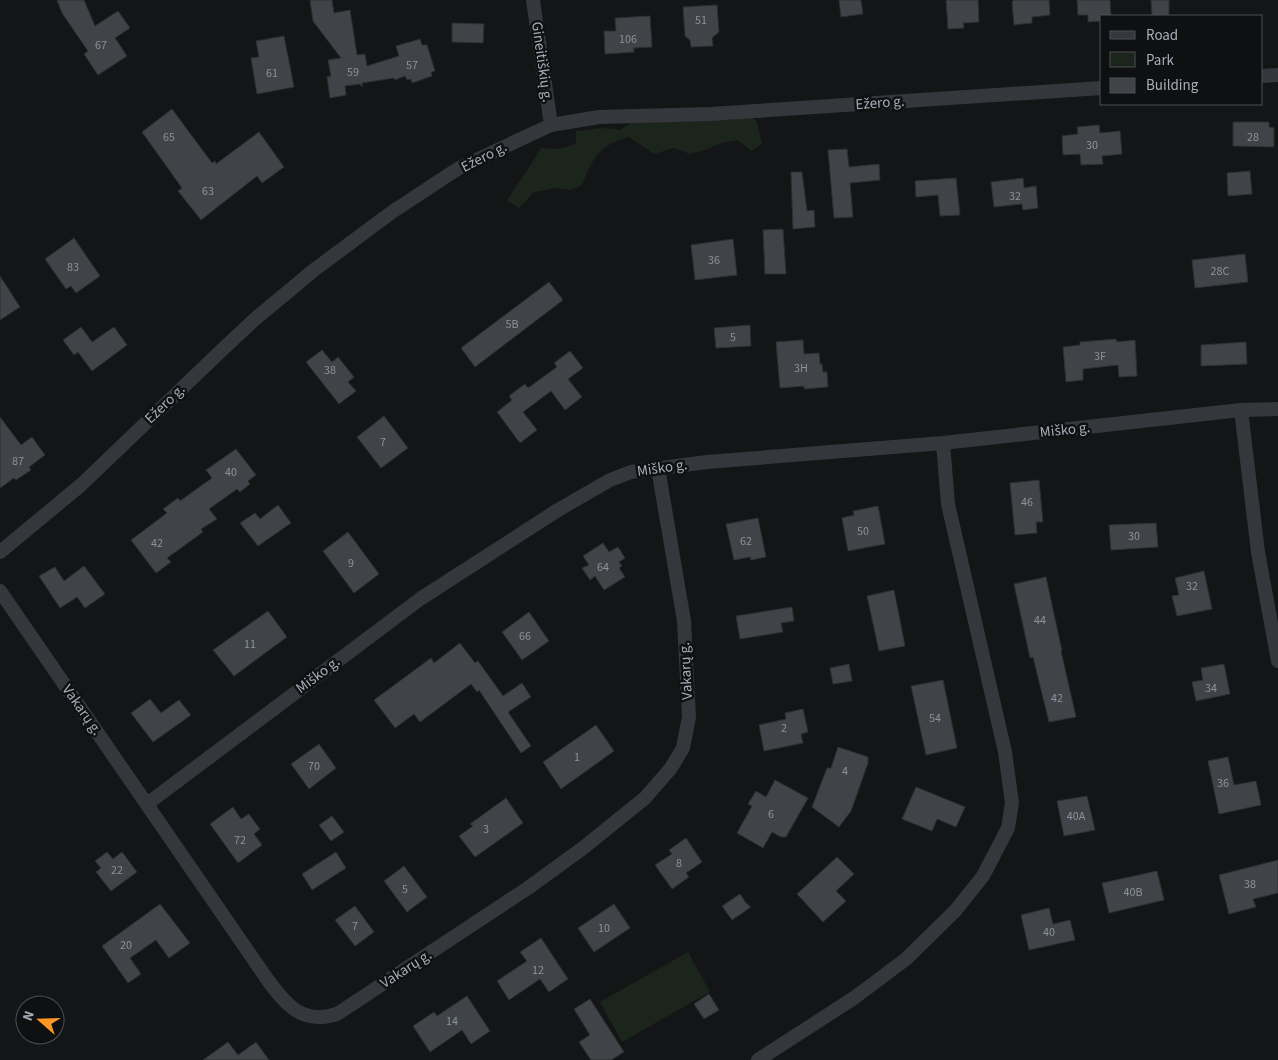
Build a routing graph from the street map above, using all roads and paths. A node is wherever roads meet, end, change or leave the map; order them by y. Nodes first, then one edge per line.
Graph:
1 (533, 0) edge
2 (1278, 75) edge
3 (1263, 76) edge
4 (1100, 88) edge
5 (551, 125) junction
6 (1278, 409) edge
7 (1241, 410) junction
8 (944, 443) junction
9 (658, 468) junction
10 (0, 552) edge
11 (0, 591) edge
12 (1278, 661) edge
13 (147, 804) junction
14 (758, 1060) edge

1 - 5 street, Gineitiškių g.
2 - 3 street
4 - 5 street, Ežero g.
5 - 10 street, Ežero g.
6 - 7 street, Miško g.
7 - 8 street, Miško g.
7 - 12 street
8 - 9 street, Miško g.
8 - 14 street
9 - 13 street, Miško g.
9 - 13 street, Vakarų g.
11 - 13 street, Vakarų g.

